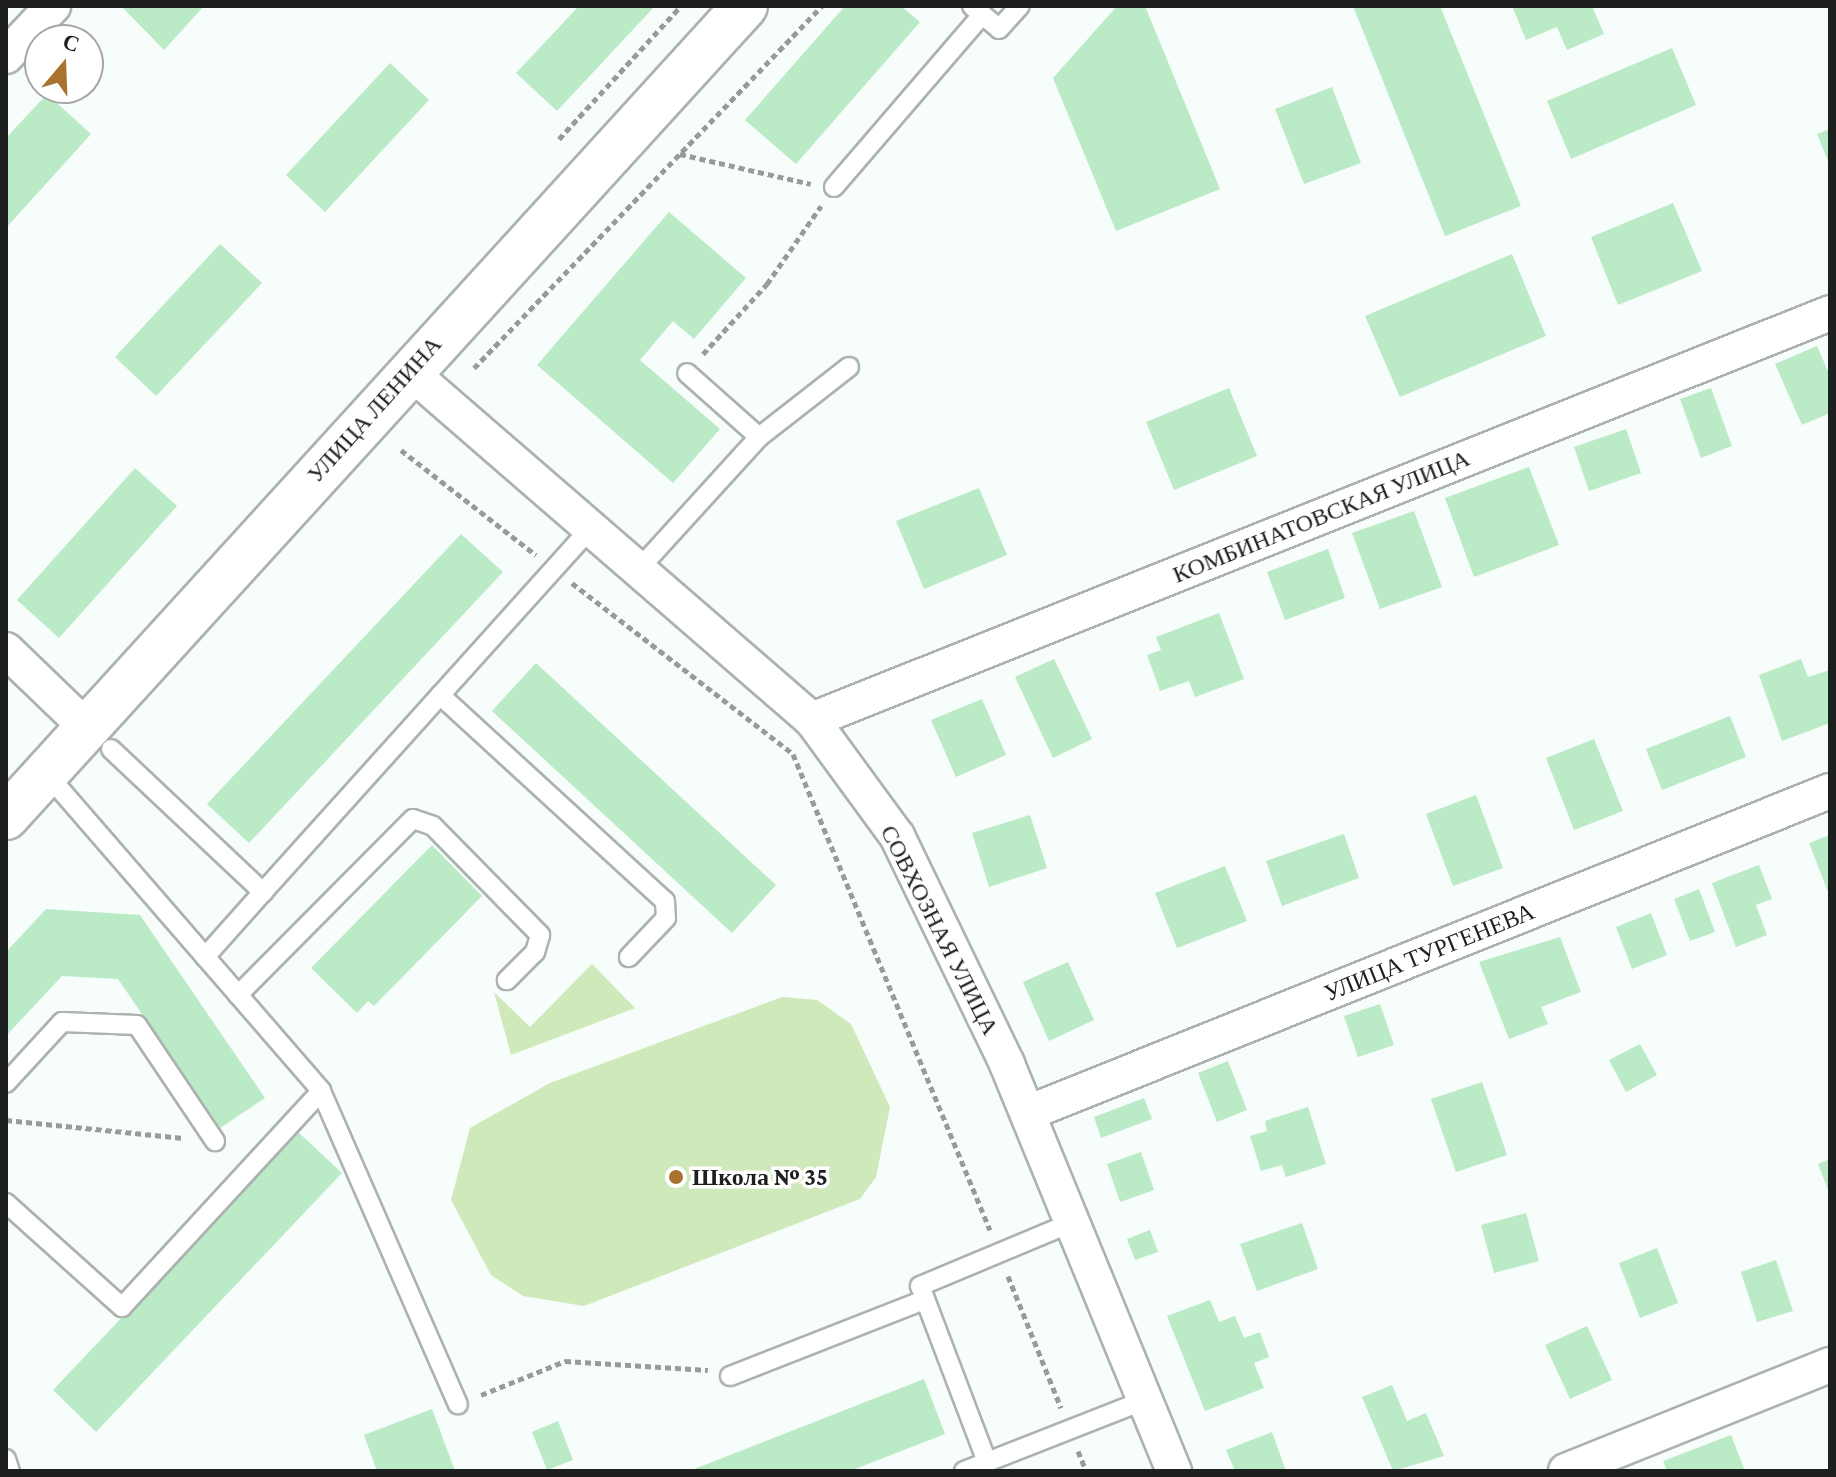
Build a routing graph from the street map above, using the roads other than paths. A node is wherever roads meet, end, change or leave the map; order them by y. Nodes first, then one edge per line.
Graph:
1 (53, 6) edge
2 (745, 6) edge
3 (1020, 6) edge
4 (977, 10) edge
5 (6, 56) edge
6 (834, 187) road end
7 (1830, 313) edge
8 (849, 367) dead end
9 (408, 370) junction
10 (687, 373) road end
11 (759, 437) junction
12 (591, 528) junction
13 (638, 570) junction
14 (6, 650) edge
15 (440, 695) junction
16 (812, 720) junction
17 (99, 739) junction
18 (46, 773) junction
19 (1830, 791) edge
20 (6, 817) edge
21 (263, 892) junction
22 (205, 957) junction
23 (629, 957) dead end
24 (507, 980) dead end
25 (238, 995) junction
26 (6, 1083) edge
27 (321, 1091) junction
28 (1028, 1113) junction
29 (215, 1141) road end
30 (6, 1203) edge
31 (1073, 1222) junction
32 (924, 1300) junction
33 (1830, 1365) edge
34 (730, 1376) road end
35 (1145, 1400) junction
36 (458, 1404) road end
37 (6, 1459) edge
38 (987, 1462) junction
39 (10, 1471) edge
40 (964, 1471) edge
41 (1174, 1471) edge
42 (1566, 1471) edge

1 - 5 street
2 - 9 main road, УЛИЦА ЛЕНИНА
3 - 4 lane
4 - 6 lane
7 - 16 street, КОМБИНАТОВСКАЯ УЛИЦА
8 - 11 lane
9 - 12 street, СОВХОЗНАЯ УЛИЦА
9 - 17 main road, УЛИЦА ЛЕНИНА
10 - 11 lane
11 - 13 lane
12 - 13 street, СОВХОЗНАЯ УЛИЦА
12 - 15 lane
13 - 16 street, СОВХОЗНАЯ УЛИЦА
14 - 17 street
15 - 21 lane
15 - 23 lane
16 - 28 street, СОВХОЗНАЯ УЛИЦА
17 - 18 main road, УЛИЦА ЛЕНИНА
17 - 21 lane
18 - 20 main road, УЛИЦА ЛЕНИНА
18 - 22 lane
19 - 28 street, УЛИЦА ТУРГЕНЕВА
21 - 22 lane
22 - 25 lane
24 - 25 lane
25 - 27 lane
26 - 29 lane
27 - 30 lane
27 - 36 lane
28 - 31 street, СОВХОЗНАЯ УЛИЦА
31 - 32 lane
31 - 35 street, СОВХОЗНАЯ УЛИЦА
32 - 34 lane
32 - 38 lane
33 - 42 street
35 - 38 lane
35 - 41 street, СОВХОЗНАЯ УЛИЦА
37 - 39 lane
38 - 40 lane

